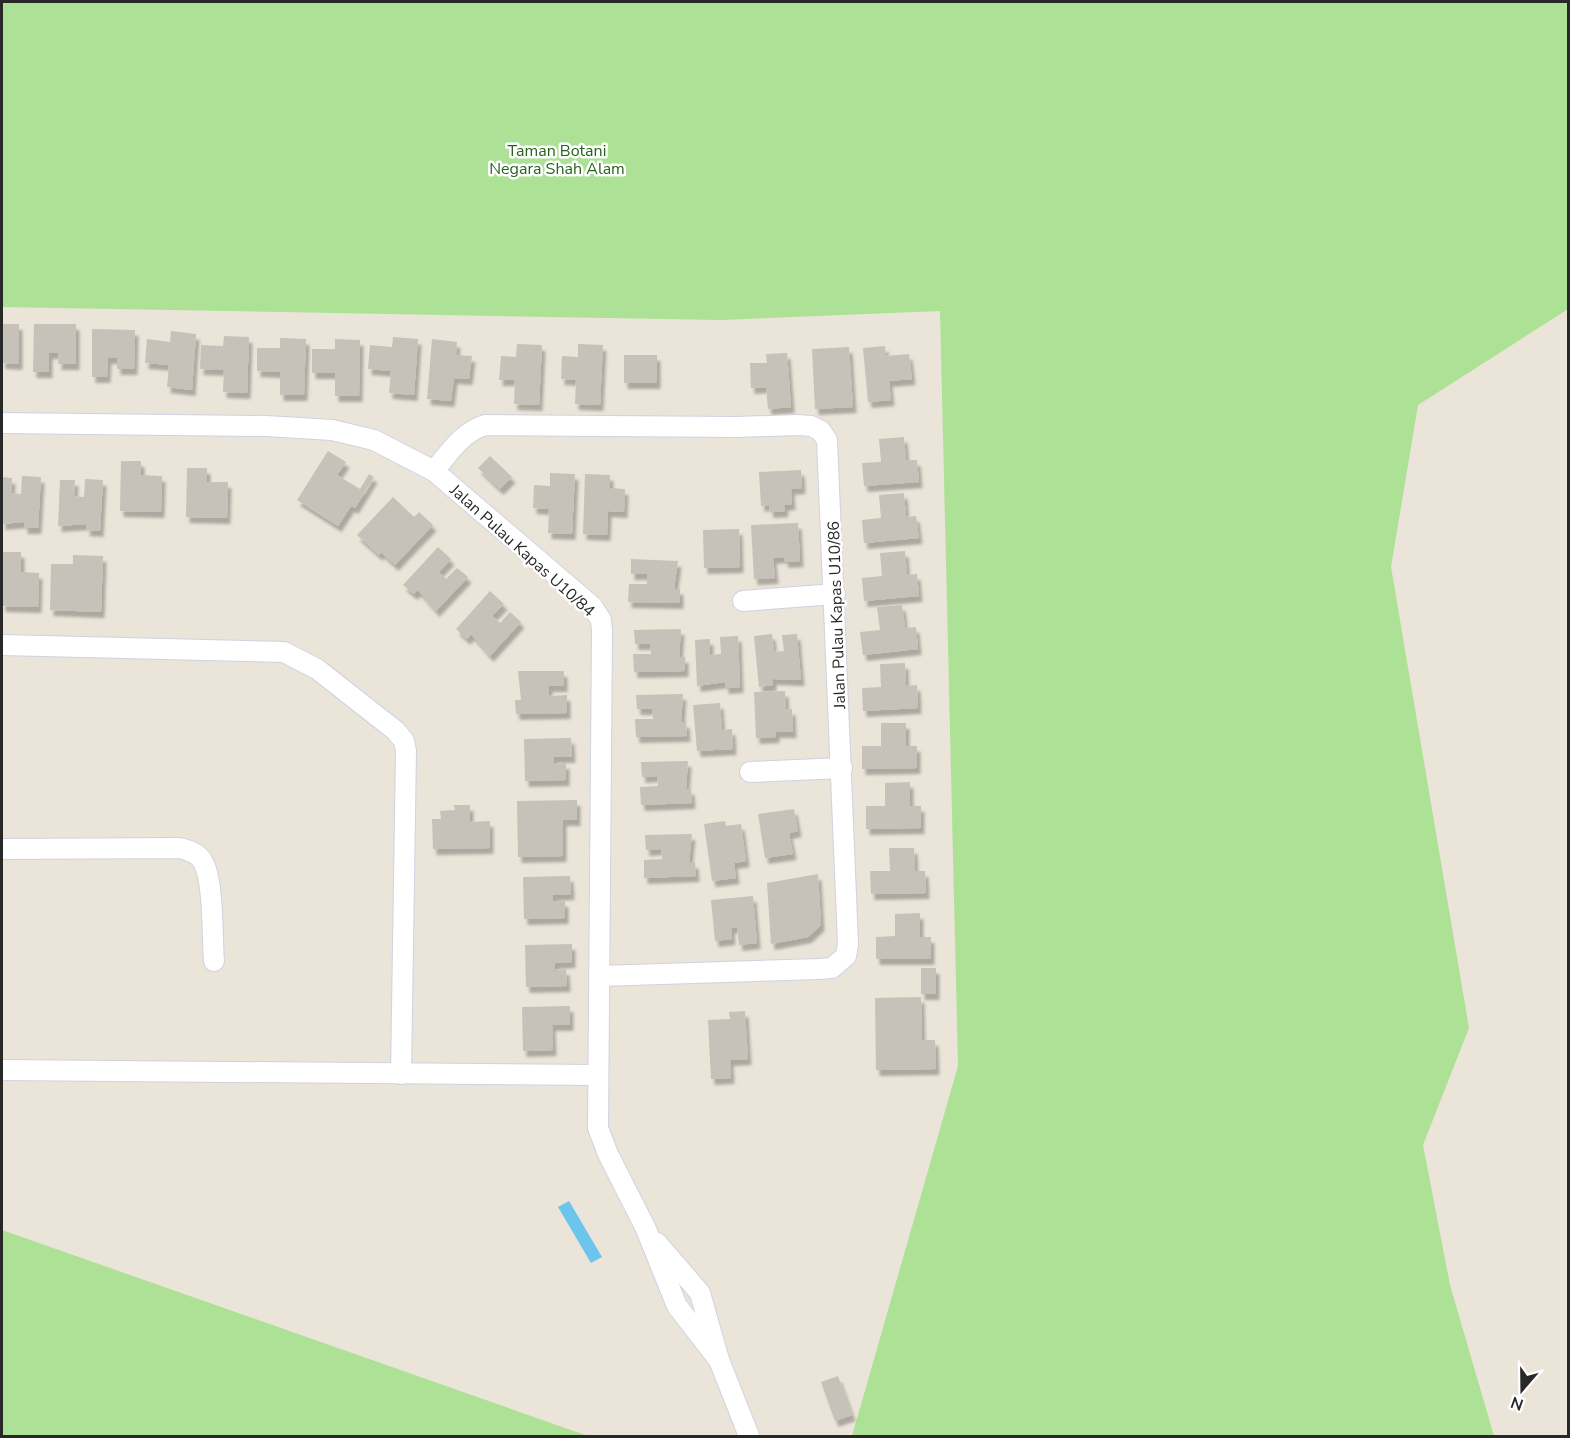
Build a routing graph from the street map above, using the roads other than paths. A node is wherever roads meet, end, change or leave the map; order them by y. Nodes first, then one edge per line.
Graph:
1 (2, 423) edge
2 (434, 471) junction
3 (835, 594) junction
4 (743, 601) dead end
5 (2, 645) edge
6 (842, 768) junction
7 (750, 772) dead end
8 (2, 849) edge
9 (214, 961) dead end
10 (599, 976) junction
11 (2, 1070) edge
12 (401, 1074) junction
13 (598, 1075) junction
14 (749, 1437) edge

1 - 2 street, Jalan Pulau Kapas U10/84
2 - 3 street, Jalan Pulau Kapas U10/86
2 - 10 street, Jalan Pulau Kapas U10/84
3 - 4 street
3 - 6 street, Jalan Pulau Kapas U10/86
5 - 12 street
6 - 7 street
6 - 10 street, Jalan Pulau Kapas U10/86
8 - 9 street
10 - 13 street, Jalan Pulau Kapas U10/84
11 - 12 street
12 - 13 street
13 - 14 street, Jalan Pulau Kapas U10/84

